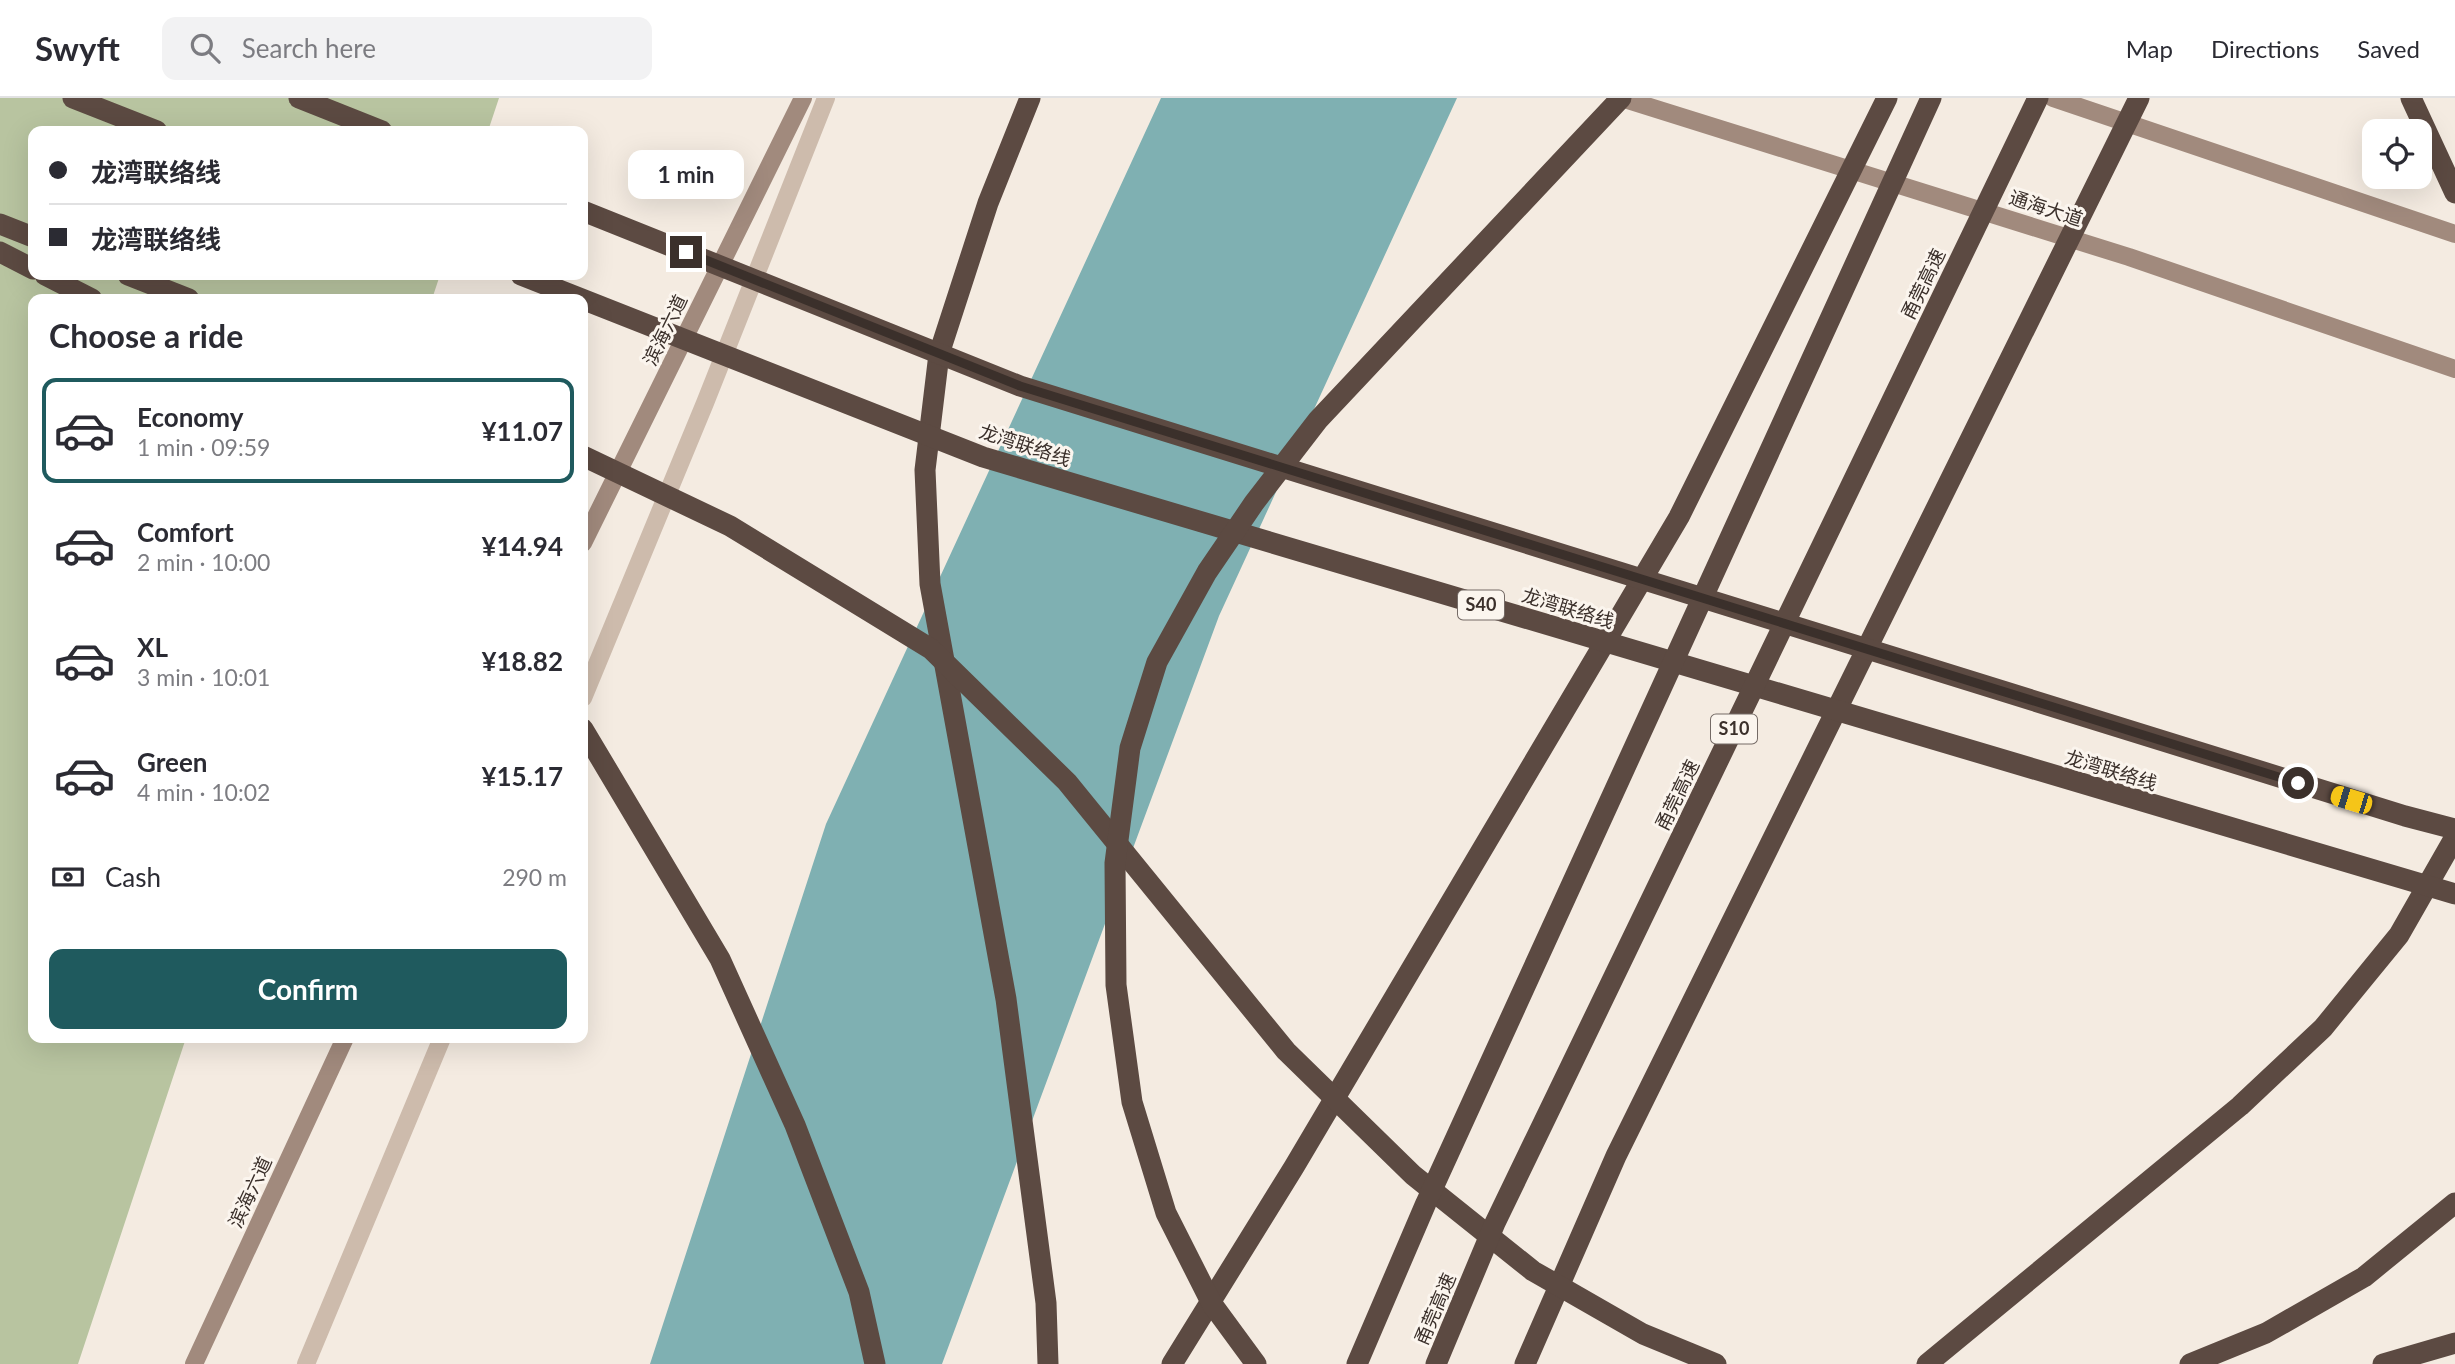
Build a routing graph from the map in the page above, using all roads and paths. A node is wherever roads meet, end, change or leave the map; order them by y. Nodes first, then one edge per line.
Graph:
1 (73, 98) edge
2 (299, 98) edge
3 (803, 98) edge
4 (826, 98) edge
5 (1030, 98) edge
6 (1621, 98) edge
7 (1887, 98) edge
8 (1931, 98) edge
9 (2038, 98) edge
10 (2053, 98) edge
11 (2139, 98) edge
12 (2411, 98) edge
13 (2127, 123) junction
14 (144, 126) edge
15 (370, 126) edge
16 (1853, 169) junction
17 (2455, 193) edge
18 (588, 213) edge
19 (0, 224) edge
20 (2455, 234) edge
21 (28, 235) edge
22 (2070, 238) junction
23 (0, 252) edge
24 (28, 266) edge
25 (55, 280) edge
26 (141, 280) edge
27 (534, 280) edge
28 (82, 294) edge
29 (176, 294) edge
30 (569, 294) edge
31 (588, 301) edge
32 (2455, 369) edge
33 (588, 458) edge
34 (588, 533) edge
35 (588, 686) edge
36 (588, 737) edge
37 (2455, 829) edge
38 (2455, 837) edge
39 (2455, 894) edge
40 (343, 1043) edge
41 (440, 1043) edge
42 (2455, 1203) edge
43 (2455, 1343) edge
44 (194, 1364) edge
45 (306, 1364) edge
46 (875, 1364) edge
47 (1048, 1364) edge
48 (1171, 1364) edge
49 (1256, 1364) edge
50 (1357, 1364) edge
51 (1436, 1364) edge
52 (1525, 1364) edge
53 (1716, 1364) edge
54 (1927, 1364) edge
55 (2190, 1364) edge
56 (2383, 1364) edge

1 - 14 highway
2 - 15 highway
3 - 34 main road, 滨海六道
4 - 35 street
5 - 47 highway, bridge
6 - 16 main road, 通海大道
6 - 49 highway, bridge
7 - 16 highway
8 - 50 highway, bridge
9 - 51 highway, 甬莞高速 / S10, bridge
10 - 13 main road
11 - 13 highway
12 - 17 highway
13 - 20 main road
13 - 22 highway
16 - 22 main road, 通海大道
16 - 48 highway
18 - 37 highway, bridge
19 - 21 highway
22 - 32 main road, 通海大道
22 - 52 highway
23 - 24 highway
25 - 28 highway
26 - 29 highway
27 - 30 highway, 龙湾联络线 / S40, bridge
31 - 39 highway, 龙湾联络线 / S40, bridge
33 - 53 highway, bridge
36 - 46 highway
38 - 54 highway
40 - 44 main road, 滨海六道
41 - 45 street
42 - 55 highway
43 - 56 highway

